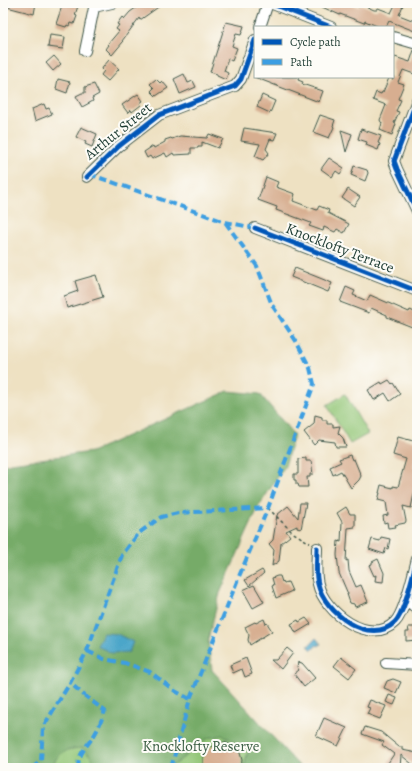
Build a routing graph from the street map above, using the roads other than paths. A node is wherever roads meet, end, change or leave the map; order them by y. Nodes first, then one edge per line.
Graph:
1 (112, 3) edge
2 (269, 3) edge
3 (94, 5) edge
4 (260, 26) edge
5 (328, 26) edge
6 (394, 37) edge
7 (254, 43) edge
8 (417, 44) edge
9 (85, 51) dead end
10 (417, 100) edge
11 (86, 177) dead end
12 (417, 211) edge
13 (255, 228) dead end
14 (417, 291) edge
15 (317, 548) road end
16 (417, 559) edge
17 (406, 599) junction
18 (417, 609) edge
19 (386, 662) dead end
20 (417, 665) edge

1 - 3 street
2 - 4 street
2 - 5 street
3 - 9 street
6 - 8 street
7 - 11 street, Arthur Street
10 - 12 street
13 - 14 street, Knocklofty Terrace
15 - 17 street
16 - 17 street
17 - 18 street
19 - 20 street

